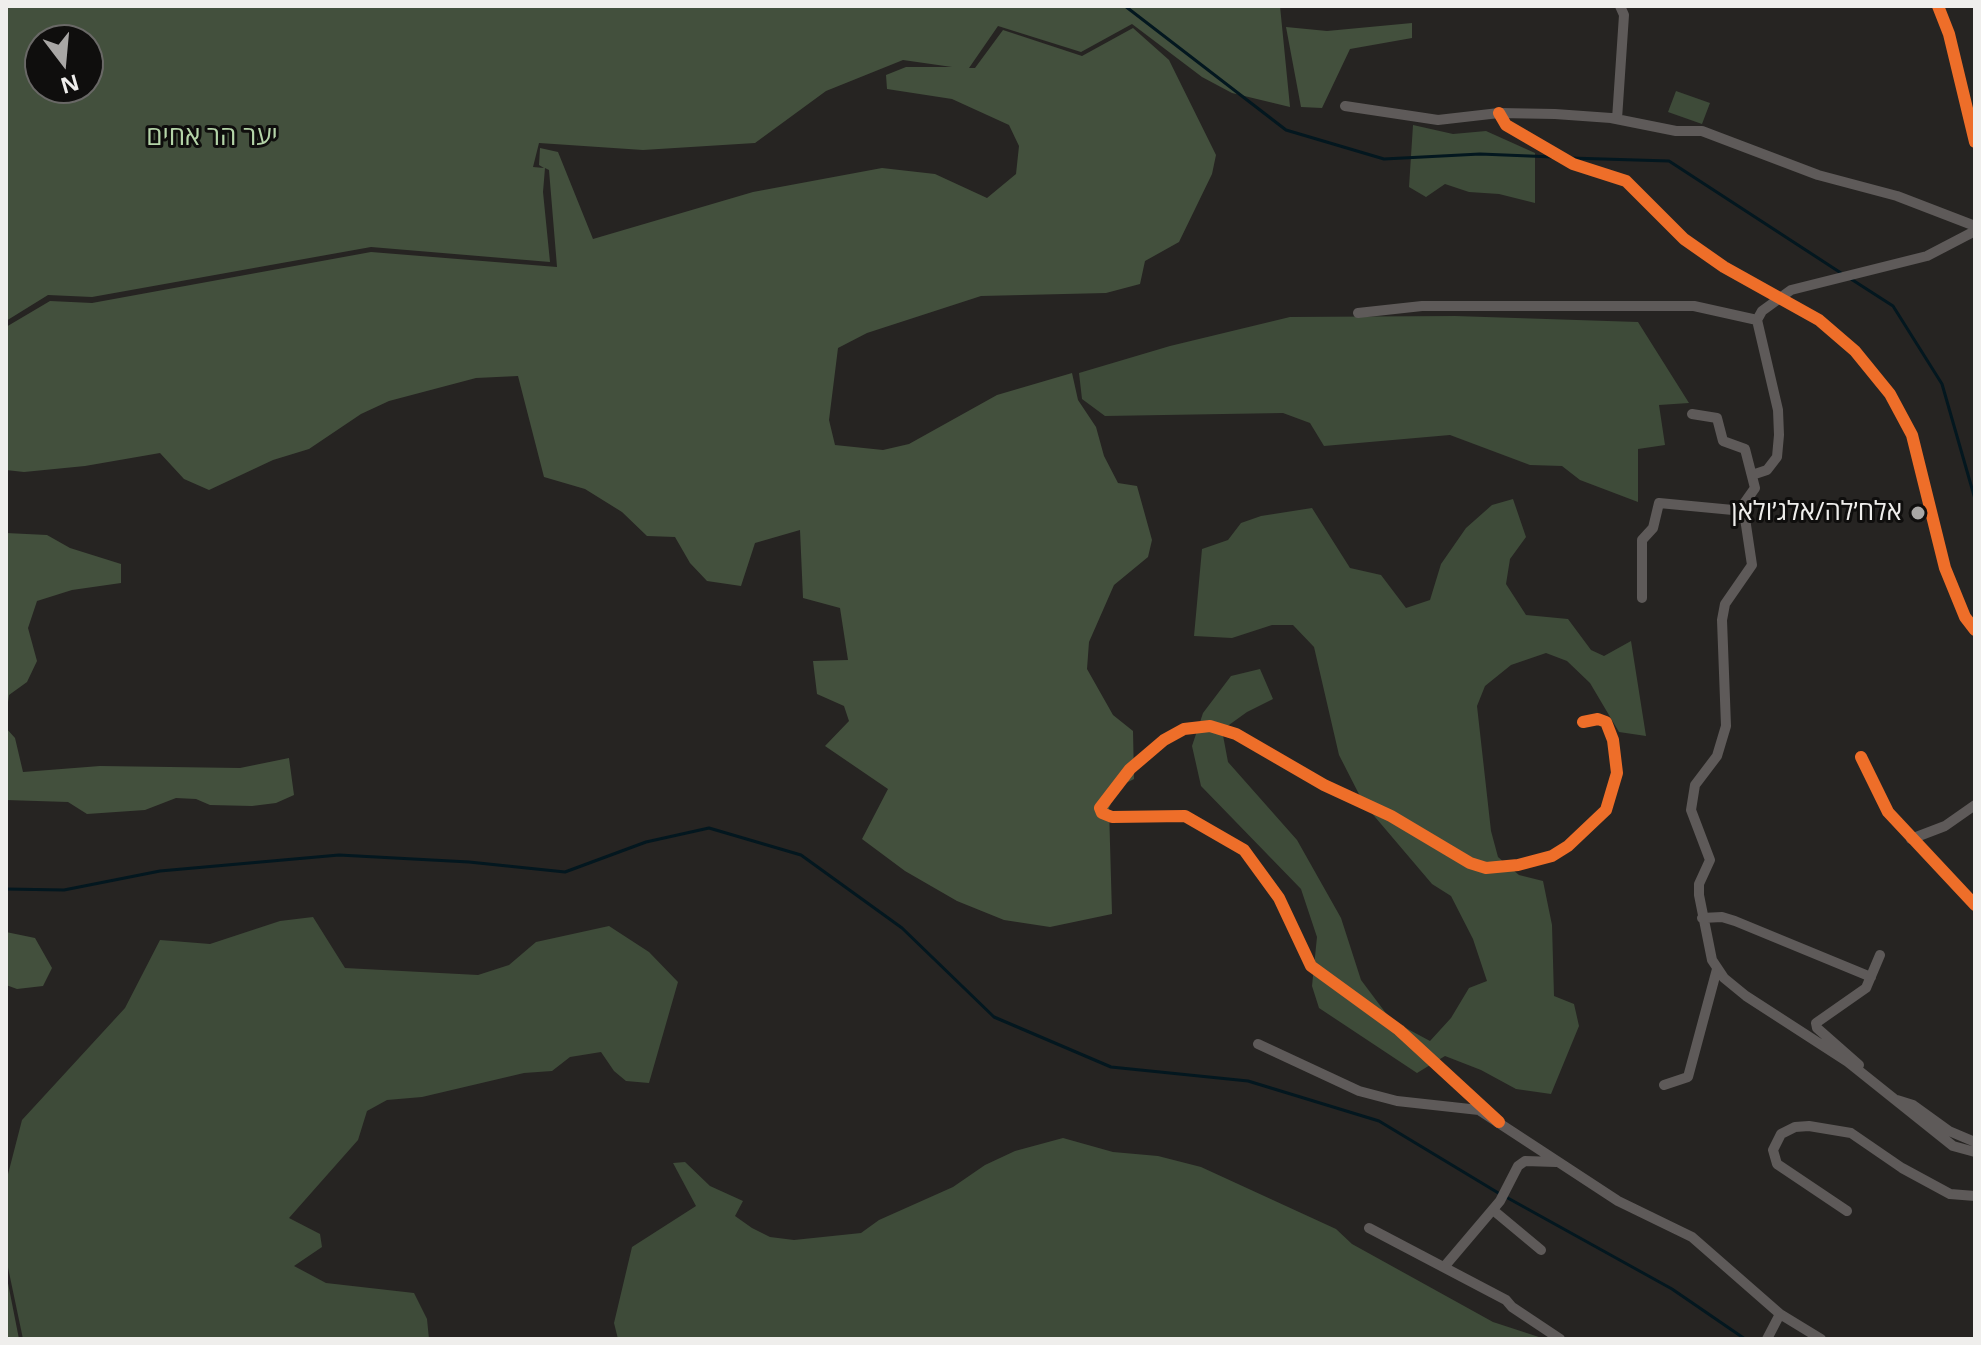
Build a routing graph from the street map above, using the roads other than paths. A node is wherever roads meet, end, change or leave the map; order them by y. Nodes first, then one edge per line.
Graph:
1 (1620, 6) edge
2 (1938, 6) edge
3 (1345, 106) dead end
4 (1499, 113) junction
5 (1617, 119) junction
6 (1975, 142) edge
7 (1975, 229) edge
8 (1778, 297) junction
9 (1358, 313) dead end
10 (1757, 320) junction
11 (1692, 414) dead end
12 (1755, 474) junction
13 (1743, 505) junction
14 (1642, 598) dead end
15 (1975, 630) edge
16 (1583, 722) dead end
17 (1861, 757) dead end
18 (1975, 805) edge
19 (1911, 839) junction
20 (1975, 905) edge
21 (1702, 918) junction
22 (1880, 955) dead end
23 (1717, 969) junction
24 (1871, 977) junction
25 (1258, 1044) dead end
26 (1867, 1077) junction
27 (1664, 1085) dead end
28 (1896, 1100) junction
29 (1499, 1122) junction
30 (1975, 1142) edge
31 (1975, 1152) edge
32 (1556, 1162) junction
33 (1975, 1196) edge
34 (1493, 1210) junction
35 (1847, 1211) dead end
36 (1369, 1228) dead end
37 (1541, 1250) dead end
38 (1444, 1267) junction
39 (1780, 1314) junction
40 (1560, 1339) edge
41 (1767, 1339) edge
42 (1821, 1339) edge

1 - 5 street
2 - 6 street
3 - 4 street
4 - 5 street
4 - 8 street
5 - 7 street
7 - 8 street
8 - 10 street
8 - 15 street
9 - 10 street
10 - 12 street
11 - 12 street
12 - 13 street
13 - 14 street
13 - 21 street
16 - 29 street
17 - 19 street
18 - 19 street
19 - 20 street
21 - 23 street
21 - 24 street
22 - 24 street
23 - 26 street
23 - 27 street
24 - 26 street
25 - 29 street
26 - 28 street
28 - 30 street
28 - 31 street
29 - 32 street
32 - 34 street
32 - 39 street
33 - 35 street
34 - 37 street
34 - 38 street
36 - 38 street
38 - 40 street
39 - 41 street
39 - 42 street

